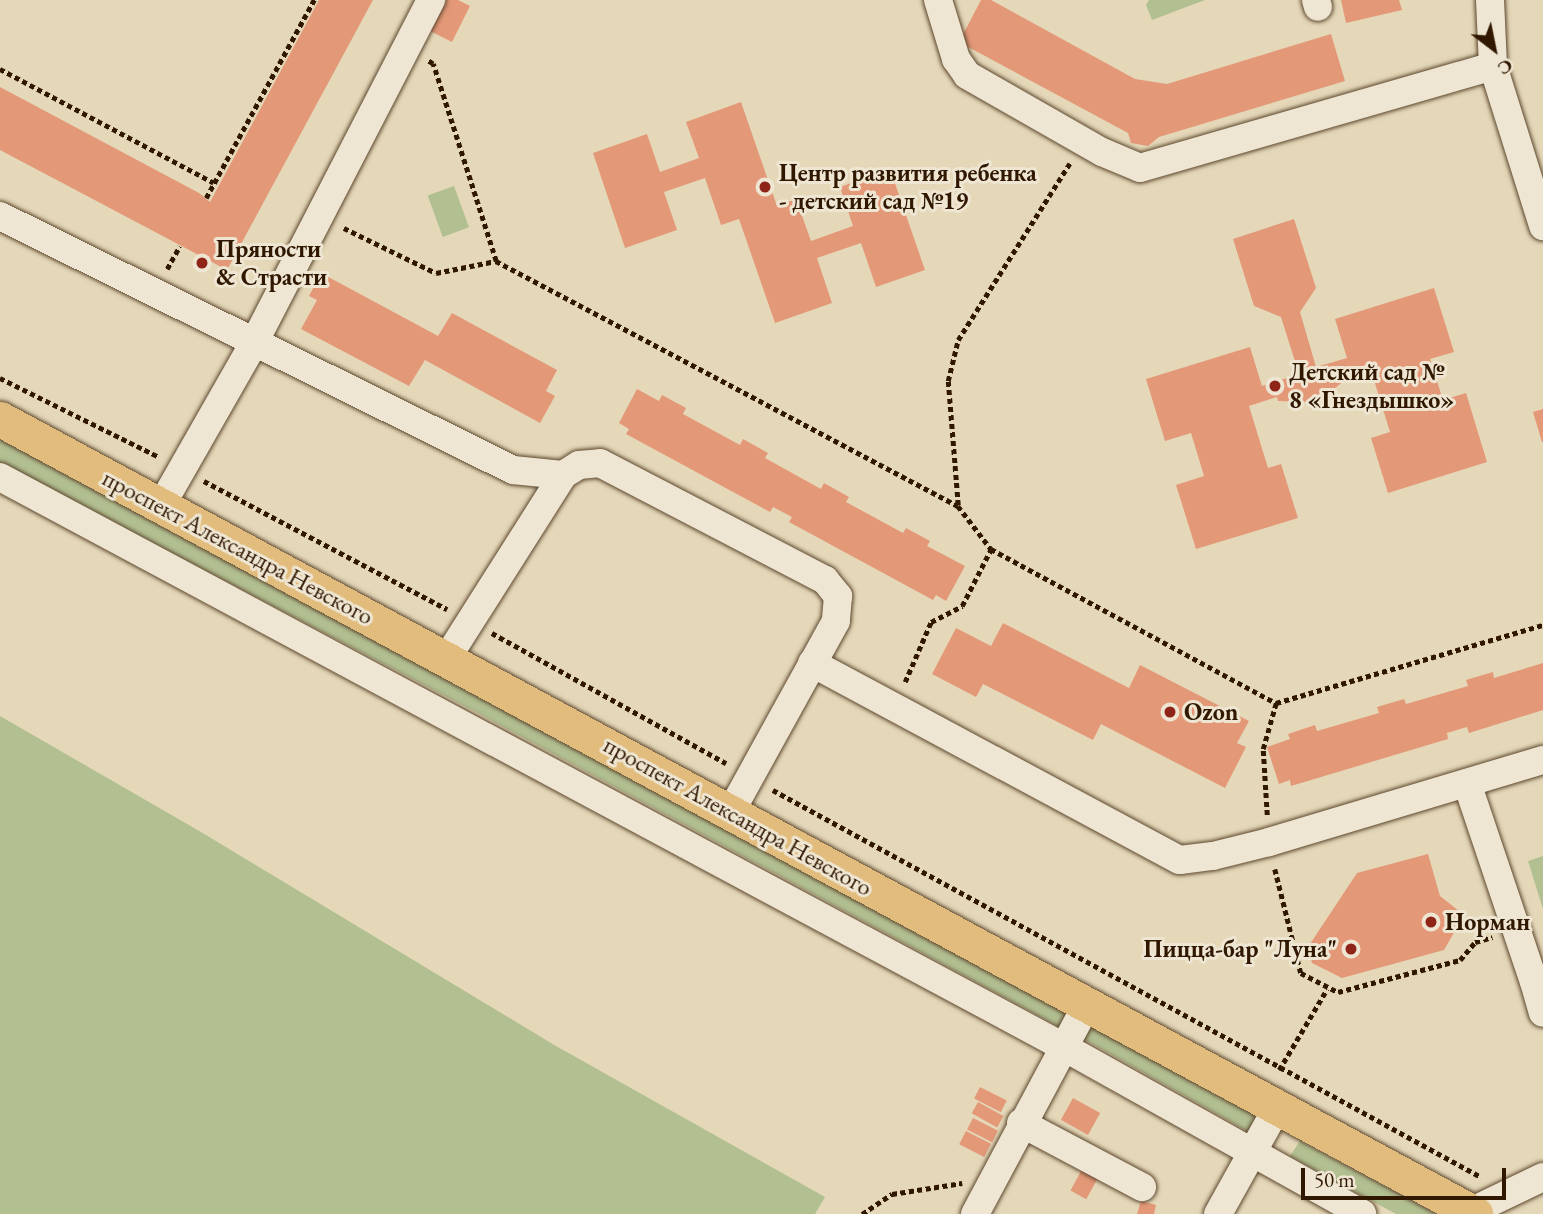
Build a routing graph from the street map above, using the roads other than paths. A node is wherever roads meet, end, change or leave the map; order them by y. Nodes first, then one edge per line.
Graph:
1 (431, 0) edge
2 (938, 0) edge
3 (1490, 0) edge
4 (1493, 66) junction
5 (0, 216) edge
6 (1543, 226) edge
7 (255, 341) junction
8 (0, 419) edge
9 (563, 475) junction
10 (0, 477) edge
11 (161, 506) junction
12 (447, 658) junction
13 (813, 663) junction
14 (1543, 760) edge
15 (1467, 783) junction
16 (730, 811) junction
17 (1538, 980) edge
18 (1086, 1006) junction
19 (1543, 1013) edge
20 (1062, 1046) junction
21 (1277, 1108) junction
22 (1021, 1123) junction
23 (1252, 1153) junction
24 (1543, 1177) edge
25 (1142, 1187) dead end
26 (1472, 1213) edge
27 (975, 1214) edge
28 (1217, 1214) edge
29 (1362, 1214) edge

1 - 7 lane
2 - 4 lane
3 - 4 lane
4 - 6 lane
5 - 7 lane
7 - 9 lane
7 - 11 lane
8 - 11 main road, проспект Александра Невского
9 - 12 lane
9 - 13 lane
10 - 20 lane
11 - 12 main road, проспект Александра Невского
12 - 16 main road, проспект Александра Невского
13 - 15 lane
13 - 16 lane
14 - 15 lane
15 - 17 lane
16 - 18 main road, проспект Александра Невского
17 - 19 lane
18 - 20 lane
18 - 21 main road, проспект Александра Невского
20 - 22 lane
20 - 23 lane
21 - 23 lane
21 - 26 main road, проспект Александра Невского
22 - 25 lane
22 - 27 lane
23 - 28 lane
23 - 29 lane
24 - 26 lane

